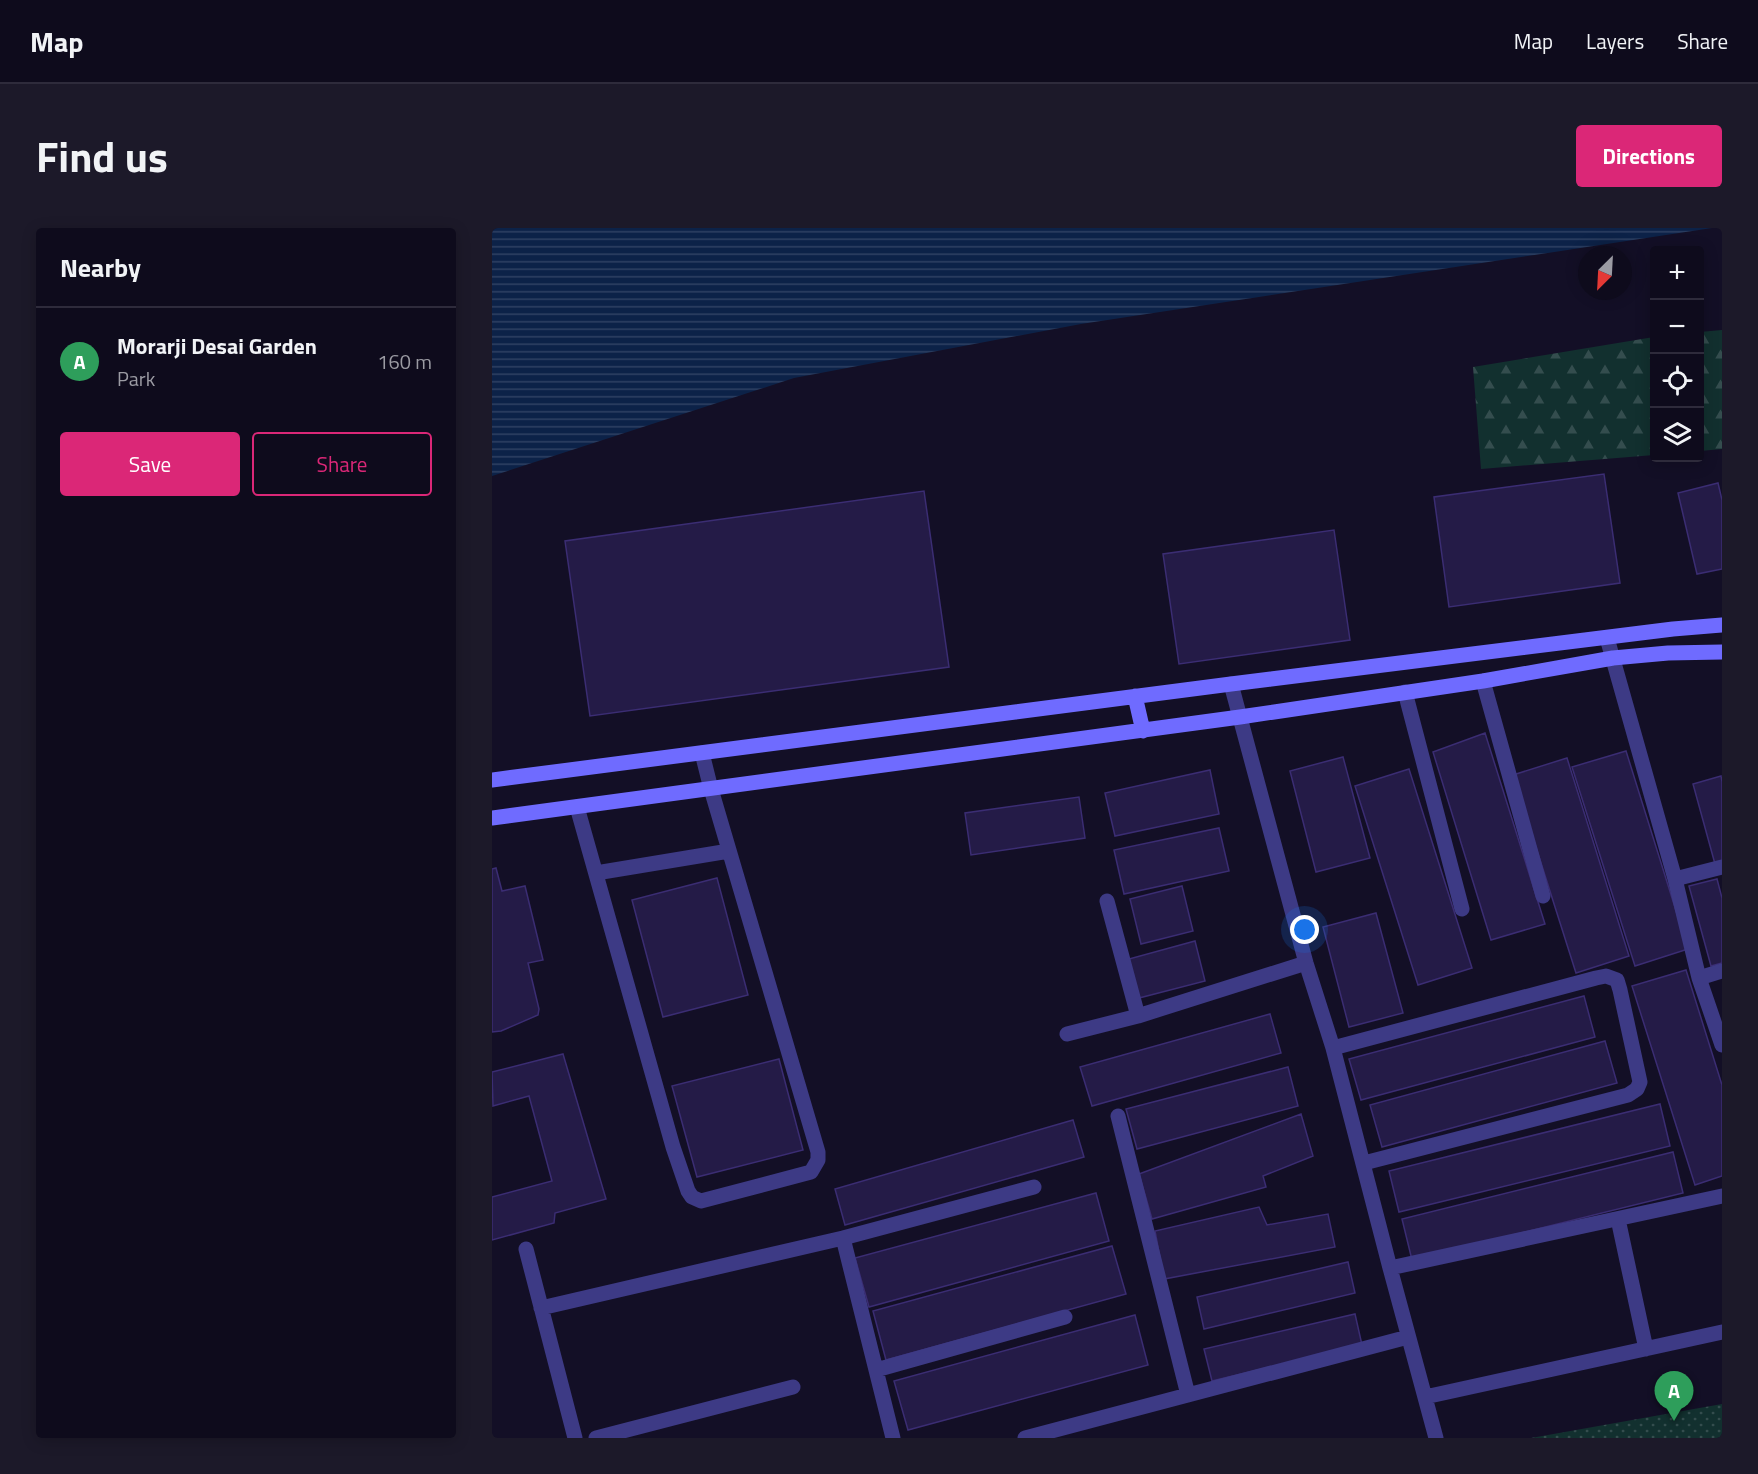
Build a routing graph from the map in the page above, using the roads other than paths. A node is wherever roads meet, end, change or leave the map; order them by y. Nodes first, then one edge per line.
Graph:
1 (1722, 625) edge
2 (1607, 638) junction
3 (1722, 652) edge
4 (1613, 658) junction
5 (1483, 681) junction
6 (1231, 684) junction
7 (1405, 692) junction
8 (1135, 696) junction
9 (1240, 717) junction
10 (1143, 730) junction
11 (702, 753) junction
12 (492, 780) edge
13 (711, 789) junction
14 (577, 807) junction
15 (492, 818) edge
16 (729, 851) junction
17 (1722, 867) edge
18 (596, 873) junction
19 (1675, 879) junction
20 (1543, 896) dead end
21 (1107, 901) dead end
22 (1462, 909) dead end
23 (1306, 963) junction
24 (1722, 971) edge
25 (1699, 978) junction
26 (1138, 1016) junction
27 (1067, 1034) dead end
28 (1722, 1046) edge
29 (1334, 1048) junction
30 (1118, 1116) dead end
31 (1364, 1163) junction
32 (1034, 1187) dead end
33 (1722, 1196) edge
34 (1618, 1219) junction
35 (843, 1238) junction
36 (526, 1249) dead end
37 (1390, 1268) junction
38 (541, 1308) junction
39 (1065, 1317) dead end
40 (1722, 1332) edge
41 (1408, 1337) junction
42 (1646, 1349) junction
43 (876, 1370) junction
44 (792, 1387) dead end
45 (1188, 1395) junction
46 (1425, 1398) junction
47 (575, 1438) edge
48 (596, 1438) edge
49 (893, 1438) edge
50 (1025, 1438) edge
51 (1436, 1438) edge

1 - 2 street
2 - 4 street
2 - 6 street
3 - 4 street
4 - 5 street
4 - 19 street
5 - 7 street
5 - 20 street
6 - 8 street
6 - 9 street
7 - 9 street
7 - 22 street
8 - 10 street
8 - 11 street
9 - 10 street
9 - 23 street
10 - 13 street
11 - 12 street
11 - 13 street
13 - 14 street
13 - 16 street
14 - 15 street
14 - 18 street
16 - 18 street
16 - 18 street
17 - 19 street
19 - 25 street
21 - 26 street
23 - 26 street
23 - 29 street
24 - 25 street
25 - 28 street
26 - 27 street
29 - 31 street
29 - 31 street
30 - 45 street
31 - 37 street
32 - 35 street
33 - 34 street
34 - 37 street
34 - 42 street
35 - 38 street
35 - 43 street
36 - 38 street
37 - 41 street
38 - 47 street
39 - 43 street
40 - 42 street
41 - 45 street
41 - 46 street
42 - 46 street
43 - 49 street
44 - 48 street
45 - 50 street
46 - 51 street

